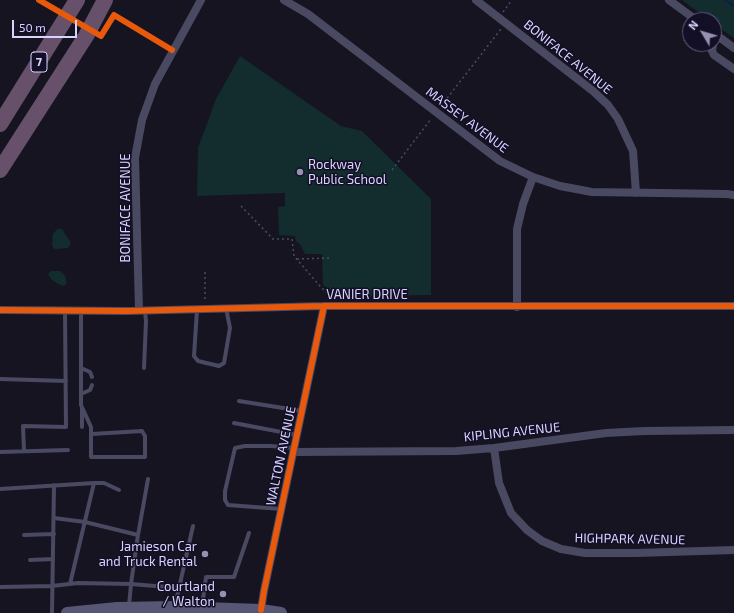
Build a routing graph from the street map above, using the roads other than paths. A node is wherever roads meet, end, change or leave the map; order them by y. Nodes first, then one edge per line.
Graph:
1 (77, 0) edge
2 (105, 0) edge
3 (201, 0) edge
4 (284, 0) edge
5 (476, 0) edge
6 (669, 0) edge
7 (685, 12) edge
8 (722, 41) edge
9 (734, 48) edge
10 (713, 52) edge
11 (734, 69) edge
12 (30, 122) junction
13 (0, 124) edge
14 (0, 170) edge
15 (533, 177) junction
16 (0, 180) edge
17 (636, 193) junction
18 (734, 195) edge
19 (324, 306) junction
20 (734, 306) edge
21 (517, 307) junction
22 (226, 308) junction
23 (196, 309) junction
24 (0, 310) edge
25 (65, 310) junction
26 (142, 310) junction
27 (81, 311) junction
28 (81, 368) junction
29 (144, 368) dead end
30 (92, 377) dead end
31 (0, 379) edge
32 (66, 381) junction
33 (92, 385) dead end
34 (81, 394) junction
35 (239, 400) dead end
36 (82, 405) junction
37 (302, 412) junction
38 (234, 423) dead end
39 (82, 427) dead end
40 (734, 430) edge
41 (92, 434) junction
42 (297, 435) junction
43 (494, 448) junction
44 (68, 450) dead end
45 (294, 450) junction
46 (24, 451) junction
47 (0, 452) edge
48 (148, 479) dead end
49 (94, 483) junction
50 (54, 485) junction
51 (0, 489) edge
52 (119, 490) dead end
53 (281, 509) junction
54 (54, 518) junction
55 (85, 522) junction
56 (193, 526) dead end
57 (249, 533) dead end
58 (54, 534) junction
59 (24, 535) dead end
60 (138, 535) junction
61 (734, 550) edge
62 (53, 559) junction
63 (30, 560) dead end
64 (70, 584) junction
65 (131, 584) junction
66 (52, 586) junction
67 (0, 587) edge
68 (178, 588) junction
69 (175, 606) junction
70 (202, 607) junction
71 (129, 610) edge
72 (254, 611) edge
73 (52, 613) edge
74 (67, 613) edge
75 (281, 613) edge

1 - 13 highway, 7
2 - 12 highway, 7
3 - 26 street, BONIFACE AVENUE
4 - 15 street, MASSEY AVENUE
5 - 17 street, BONIFACE AVENUE
6 - 7 street
8 - 9 street
10 - 11 street
12 - 14 highway, 7
12 - 16 highway
15 - 17 street, MASSEY AVENUE
15 - 21 street
17 - 18 street, MASSEY AVENUE
19 - 21 street, VANIER DRIVE
19 - 22 street, VANIER DRIVE
19 - 37 street, WALTON AVENUE
20 - 21 street, VANIER DRIVE
22 - 23 street, VANIER DRIVE
22 - 23 lane
23 - 26 street, VANIER DRIVE
24 - 25 street, VANIER DRIVE
25 - 27 street, VANIER DRIVE
25 - 32 lane
26 - 27 street, VANIER DRIVE
26 - 29 lane
27 - 28 lane
28 - 30 lane
28 - 34 lane
31 - 32 lane
32 - 46 lane
33 - 34 lane
34 - 36 lane
35 - 37 lane
36 - 39 lane
36 - 41 lane
37 - 42 street, WALTON AVENUE
38 - 42 lane
40 - 43 street, KIPLING AVENUE
41 - 41 lane
42 - 45 street, WALTON AVENUE
43 - 45 street, KIPLING AVENUE
43 - 61 street, HIGHPARK AVENUE
44 - 46 lane
45 - 53 street, WALTON AVENUE
45 - 53 lane
46 - 47 lane
48 - 60 lane
49 - 50 lane
49 - 52 lane
49 - 55 lane
50 - 51 lane
50 - 54 lane
53 - 72 street, WALTON AVENUE
54 - 55 lane
54 - 58 lane
55 - 60 lane
55 - 64 lane
56 - 68 lane
57 - 70 lane
58 - 59 lane
58 - 62 lane
60 - 65 lane
62 - 63 lane
62 - 66 lane
64 - 65 lane
64 - 66 lane
65 - 68 lane
65 - 71 lane
66 - 67 lane
66 - 73 lane
68 - 69 lane
69 - 70 main road
69 - 71 main road
70 - 72 main road
71 - 74 main road
72 - 75 main road

